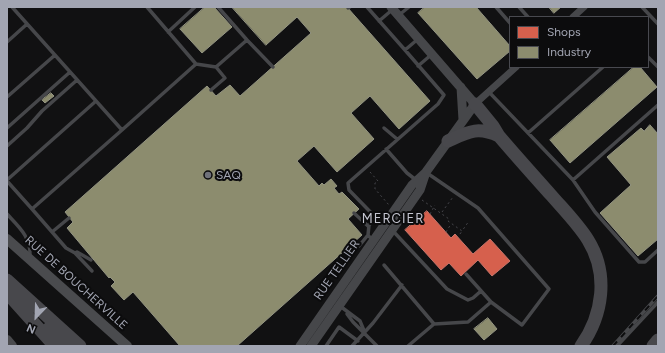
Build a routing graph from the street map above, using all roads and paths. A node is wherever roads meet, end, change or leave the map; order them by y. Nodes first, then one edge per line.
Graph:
1 (12, 7) edge
2 (147, 7) edge
3 (195, 7) edge
4 (218, 7) edge
5 (367, 7) edge
6 (409, 7) edge
7 (496, 7) edge
8 (519, 7) edge
9 (584, 7) edge
10 (642, 7) edge
11 (394, 11) edge
12 (527, 16) edge
13 (574, 16) edge
14 (379, 21) junction
15 (509, 22) edge
16 (27, 24) junction
17 (658, 24) edge
18 (168, 32) junction
19 (419, 39) junction
20 (247, 40) junction
21 (7, 42) edge
22 (405, 50) junction
23 (432, 54) junction
24 (55, 55) junction
25 (649, 58) edge
26 (196, 64) junction
27 (418, 66) junction
28 (273, 67) dead end
29 (658, 67) edge
30 (216, 68) junction
31 (515, 68) edge
32 (602, 68) edge
33 (70, 72) junction
34 (77, 80) junction
35 (461, 87) junction
36 (211, 90) dead end
37 (488, 91) junction
38 (7, 97) edge
39 (96, 101) junction
40 (475, 104) junction
41 (658, 105) edge
42 (463, 120) junction
43 (7, 128) edge
44 (384, 128) dead end
45 (122, 130) junction
46 (528, 133) junction
47 (498, 136) junction
48 (397, 139) junction
49 (448, 141) junction
50 (7, 146) edge
51 (386, 149) junction
52 (426, 172) junction
53 (373, 175) dead end
54 (7, 180) edge
55 (573, 180) junction
56 (419, 182) junction
57 (453, 196) dead end
58 (418, 197) dead end
59 (435, 205) dead end
60 (392, 208) dead end
61 (434, 208) junction
62 (32, 209) junction
63 (354, 213) dead end
64 (441, 213) junction
65 (7, 214) edge
66 (430, 214) dead end
67 (451, 217) dead end
68 (69, 218) dead end
69 (375, 219) junction
70 (449, 219) junction
71 (469, 221) dead end
72 (452, 224) junction
73 (368, 226) junction
74 (383, 226) junction
75 (392, 230) junction
76 (462, 231) junction
77 (52, 232) junction
78 (446, 232) dead end
79 (460, 234) dead end
80 (370, 237) junction
81 (7, 239) edge
82 (359, 246) dead end
83 (381, 246) junction
84 (658, 250) edge
85 (75, 253) junction
86 (30, 259) junction
87 (91, 260) dead end
88 (384, 264) dead end
89 (92, 271) dead end
90 (466, 274) dead end
91 (7, 280) edge
92 (7, 284) edge
93 (402, 285) junction
94 (481, 291) junction
95 (7, 293) edge
96 (331, 300) junction
97 (491, 302) junction
98 (658, 302) edge
99 (342, 308) junction
100 (434, 324) junction
101 (365, 333) junction
102 (7, 340) edge
103 (358, 340) junction
104 (658, 340) edge
105 (12, 346) edge
106 (55, 346) edge
107 (66, 346) edge
108 (80, 346) edge
109 (127, 346) edge
110 (300, 346) edge
111 (311, 346) edge
112 (326, 346) edge
113 (352, 346) edge
114 (377, 346) edge
115 (408, 346) edge
116 (581, 346) edge
117 (617, 346) edge
118 (653, 346) edge

1 - 16 lane
2 - 18 lane
3 - 18 lane
4 - 20 lane
5 - 14 lane
6 - 11 lane
7 - 15 lane
8 - 12 lane
9 - 13 street
10 - 17 lane
11 - 14 lane
11 - 19 street
14 - 22 lane
16 - 21 lane
16 - 24 lane
18 - 26 lane
19 - 22 lane
19 - 23 street
20 - 28 lane
20 - 30 lane
22 - 27 lane
23 - 27 lane
23 - 35 street
24 - 33 lane
24 - 38 lane
25 - 29 lane
26 - 30 lane
26 - 45 lane
27 - 48 lane
30 - 36 lane
31 - 37 street, RUE TELLIER
32 - 46 lane
33 - 34 lane
33 - 43 lane
34 - 39 lane
34 - 50 lane
35 - 40 street
35 - 42 street
37 - 40 street, RUE TELLIER
37 - 46 lane
39 - 45 lane
39 - 54 lane
40 - 42 street, RUE TELLIER
40 - 47 highway
41 - 55 lane
42 - 49 street, RUE TELLIER
44 - 48 lane
45 - 62 lane
46 - 55 lane
47 - 49 highway
47 - 116 highway
48 - 51 lane
49 - 52 street, RUE TELLIER
51 - 56 lane
51 - 69 lane
52 - 56 street, RUE TELLIER
52 - 97 lane
53 - 60 path
54 - 62 lane
55 - 84 lane
56 - 74 street, RUE TELLIER
56 - 75 street, RUE TELLIER
57 - 64 path
58 - 61 path
59 - 61 path
61 - 64 path
61 - 66 path
62 - 77 lane
63 - 73 lane
64 - 70 path
65 - 86 lane
67 - 70 path
68 - 77 lane
69 - 73 lane
69 - 74 lane
70 - 72 path
71 - 76 path
72 - 76 path
72 - 78 path
73 - 80 lane
74 - 75 lane
74 - 80 street, RUE TELLIER
75 - 83 street, RUE TELLIER
75 - 94 lane
76 - 79 path
77 - 85 lane
80 - 82 lane
80 - 83 lane
80 - 96 street, RUE TELLIER
81 - 86 main road, RUE DE BOUCHERVILLE
83 - 99 street, RUE TELLIER
85 - 87 lane
85 - 89 lane
86 - 109 main road, RUE DE BOUCHERVILLE
88 - 93 lane
90 - 94 lane
91 - 108 highway
92 - 107 highway
93 - 100 lane
93 - 101 lane
94 - 97 lane
95 - 106 highway
96 - 99 lane
96 - 110 street, RUE TELLIER
97 - 100 lane
98 - 117 lane
99 - 101 lane
99 - 111 street, RUE TELLIER
100 - 115 lane
101 - 103 lane
101 - 114 lane
102 - 105 main road
103 - 112 lane
103 - 113 lane
104 - 118 highway

